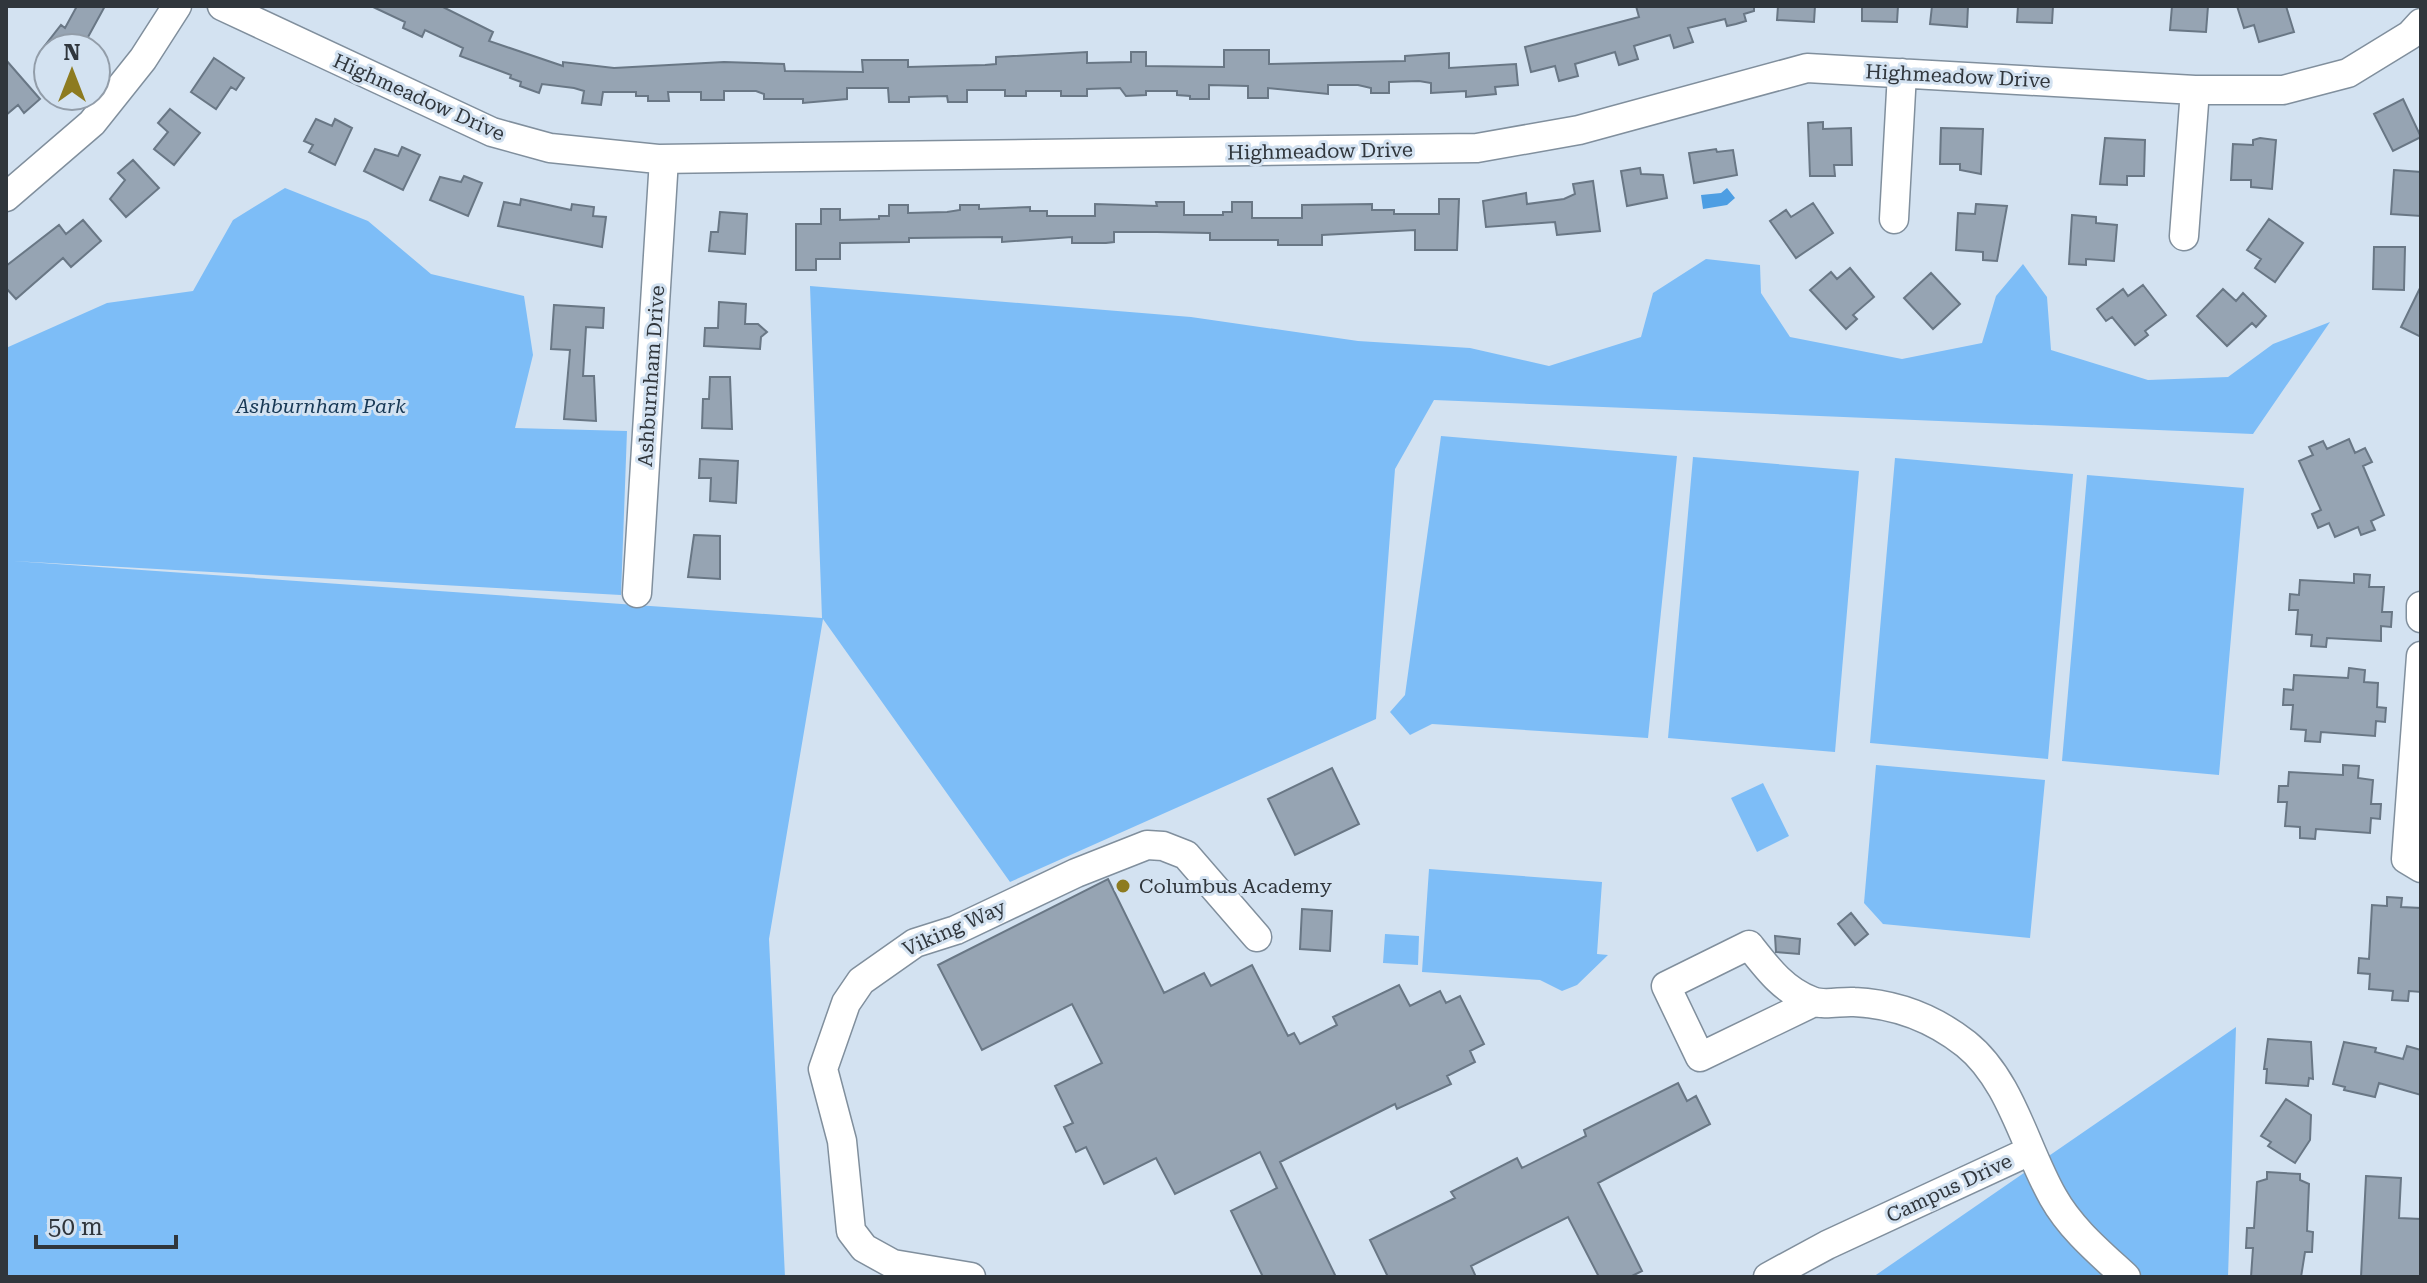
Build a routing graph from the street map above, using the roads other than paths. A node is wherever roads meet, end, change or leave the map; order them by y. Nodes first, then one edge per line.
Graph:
1 (177, 6) edge
2 (222, 6) edge
3 (2417, 36) edge
4 (1902, 73) junction
5 (2195, 90) junction
6 (664, 159) junction
7 (6, 197) edge
8 (1894, 219) dead end
9 (2184, 236) dead end
10 (637, 593) dead end
11 (2421, 606) edge
12 (2421, 618) edge
13 (2421, 656) edge
14 (2414, 864) edge
15 (1257, 937) dead end
16 (1814, 1002) junction
17 (2030, 1151) junction
18 (971, 1277) edge
19 (1768, 1277) edge
20 (2126, 1277) edge

1 - 7 street
2 - 6 street, Highmeadow Drive
3 - 5 street, Highmeadow Drive
4 - 5 street, Highmeadow Drive
4 - 6 street, Highmeadow Drive
4 - 8 street
5 - 9 street
6 - 10 street, Ashburnham Drive
11 - 12 street
13 - 14 street
15 - 18 street, Viking Way
16 - 16 street
16 - 17 street
17 - 19 street, Campus Drive
17 - 20 street, Campus Drive

